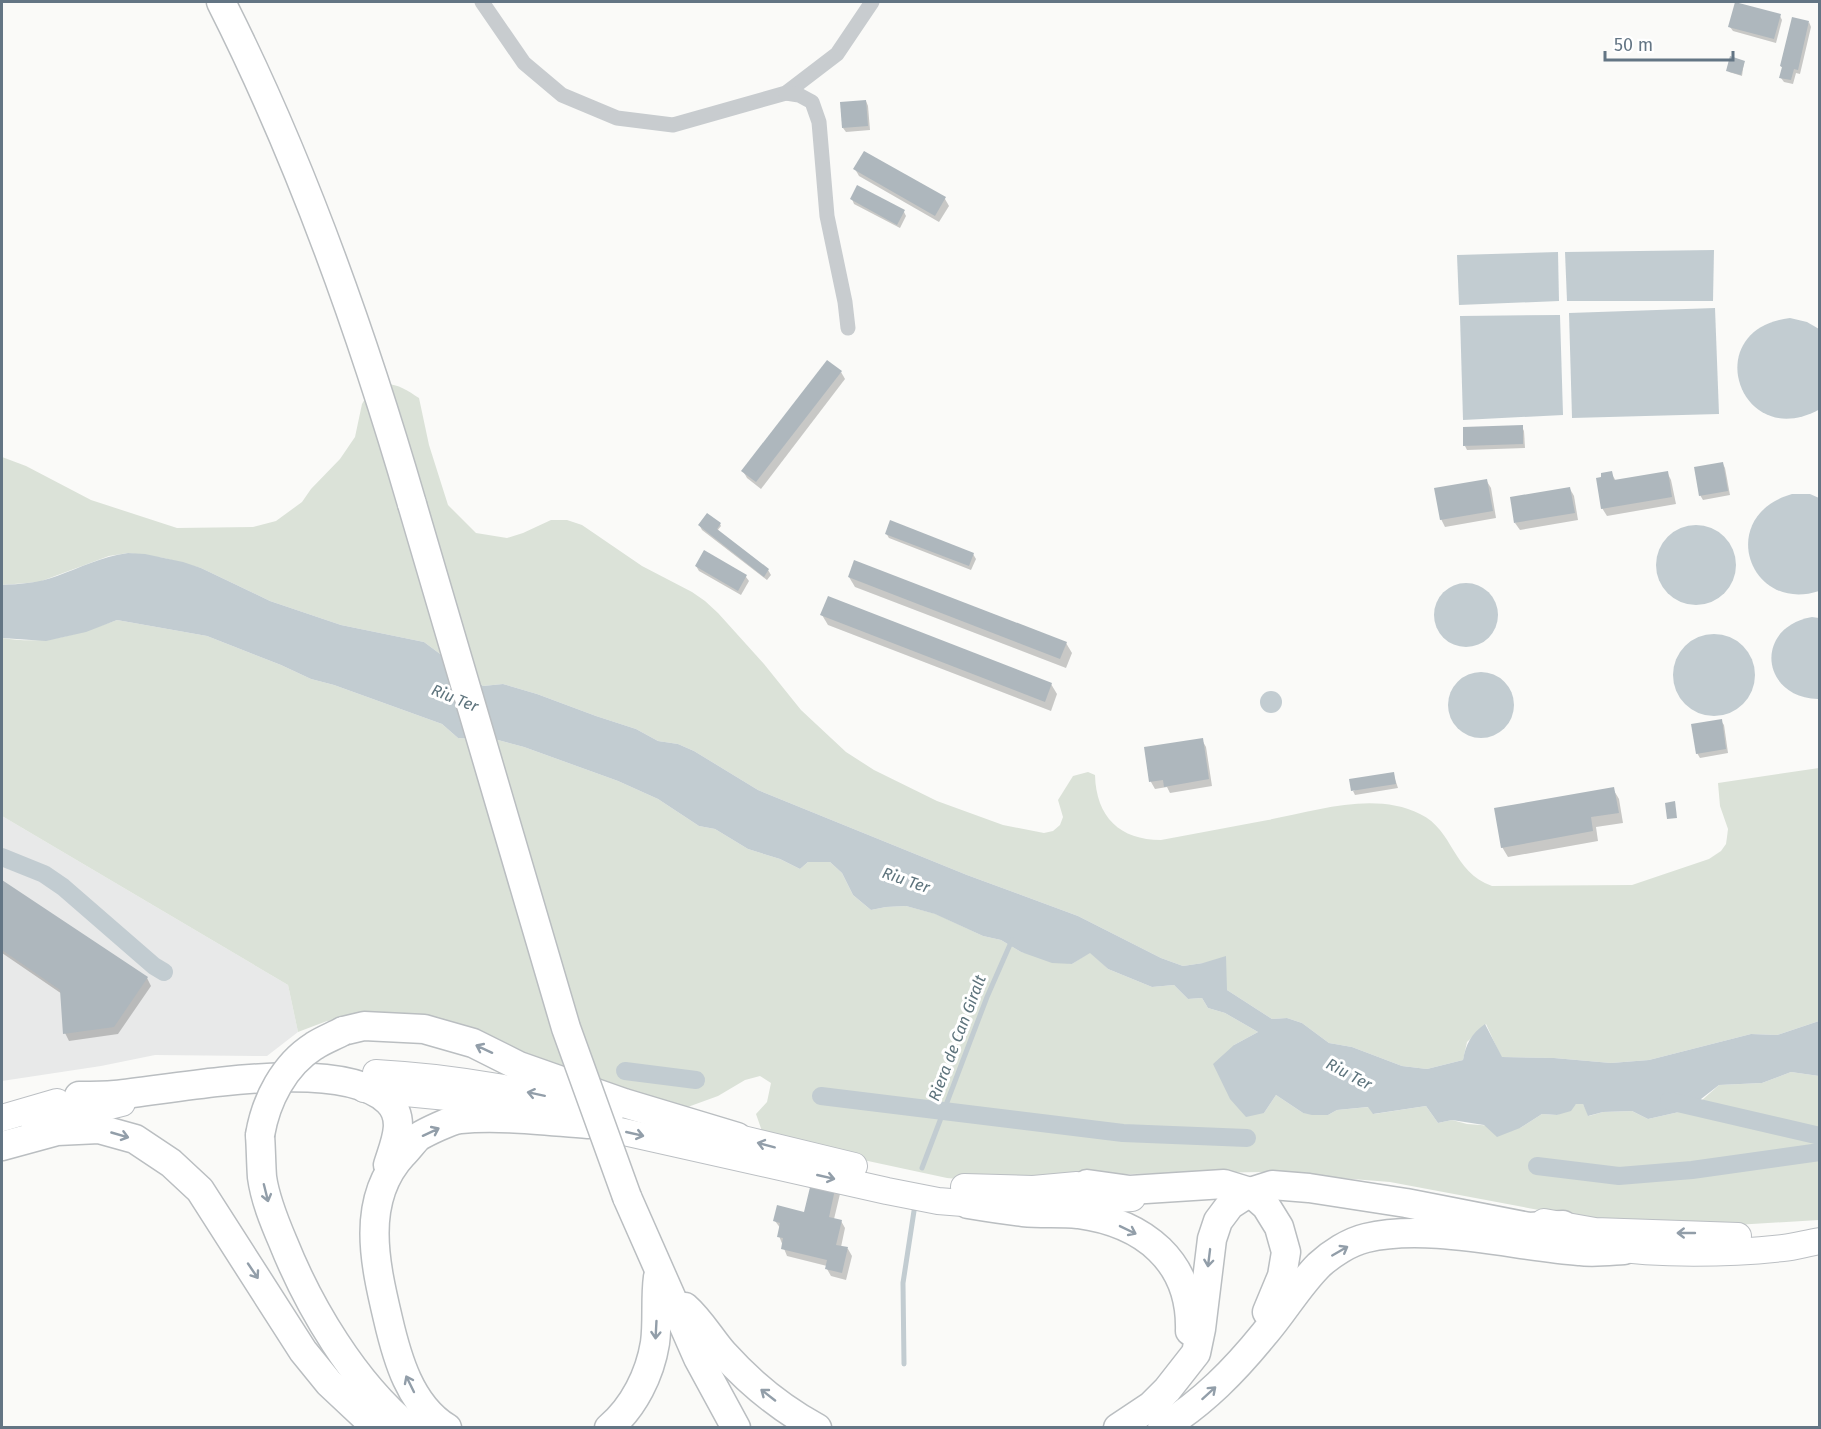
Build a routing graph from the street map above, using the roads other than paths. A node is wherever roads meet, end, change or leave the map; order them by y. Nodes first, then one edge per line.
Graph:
1 (221, 2) edge
2 (482, 2) edge
3 (872, 2) edge
4 (786, 93) junction
5 (848, 328) dead end
6 (368, 1089) junction
7 (79, 1096) junction
8 (2, 1118) edge
9 (588, 1124) junction
10 (737, 1137) junction
11 (2, 1138) edge
12 (2, 1146) edge
13 (1087, 1184) junction
14 (381, 1190) junction
15 (1250, 1192) junction
16 (968, 1204) junction
17 (1563, 1226) junction
18 (1815, 1242) edge
19 (1624, 1250) junction
20 (663, 1283) junction
21 (1244, 1357) junction
22 (1167, 1390) junction
23 (377, 1428) edge
24 (409, 1428) edge
25 (447, 1428) edge
26 (609, 1428) edge
27 (736, 1428) edge
28 (817, 1428) edge
29 (1118, 1428) edge
30 (1162, 1428) edge

1 - 20 highway, bridge
2 - 4 street
3 - 4 street
4 - 5 street
6 - 7 highway
6 - 9 main road
6 - 11 main road
6 - 14 highway
7 - 8 main road
10 -> 7 main road
14 -> 9 highway
9 -> 16 main road
13 -> 10 main road
10 -> 24 highway, bridge
12 -> 23 highway
13 - 15 highway
13 - 17 main road
25 -> 14 highway
15 - 16 main road
15 - 17 highway
15 - 19 main road
15 - 21 highway
15 -> 22 highway
16 -> 22 highway
18 -> 17 main road
18 - 19 main road
21 -> 19 highway
20 -> 26 highway
20 - 27 highway
28 -> 20 highway
30 -> 21 highway
22 - 29 highway

